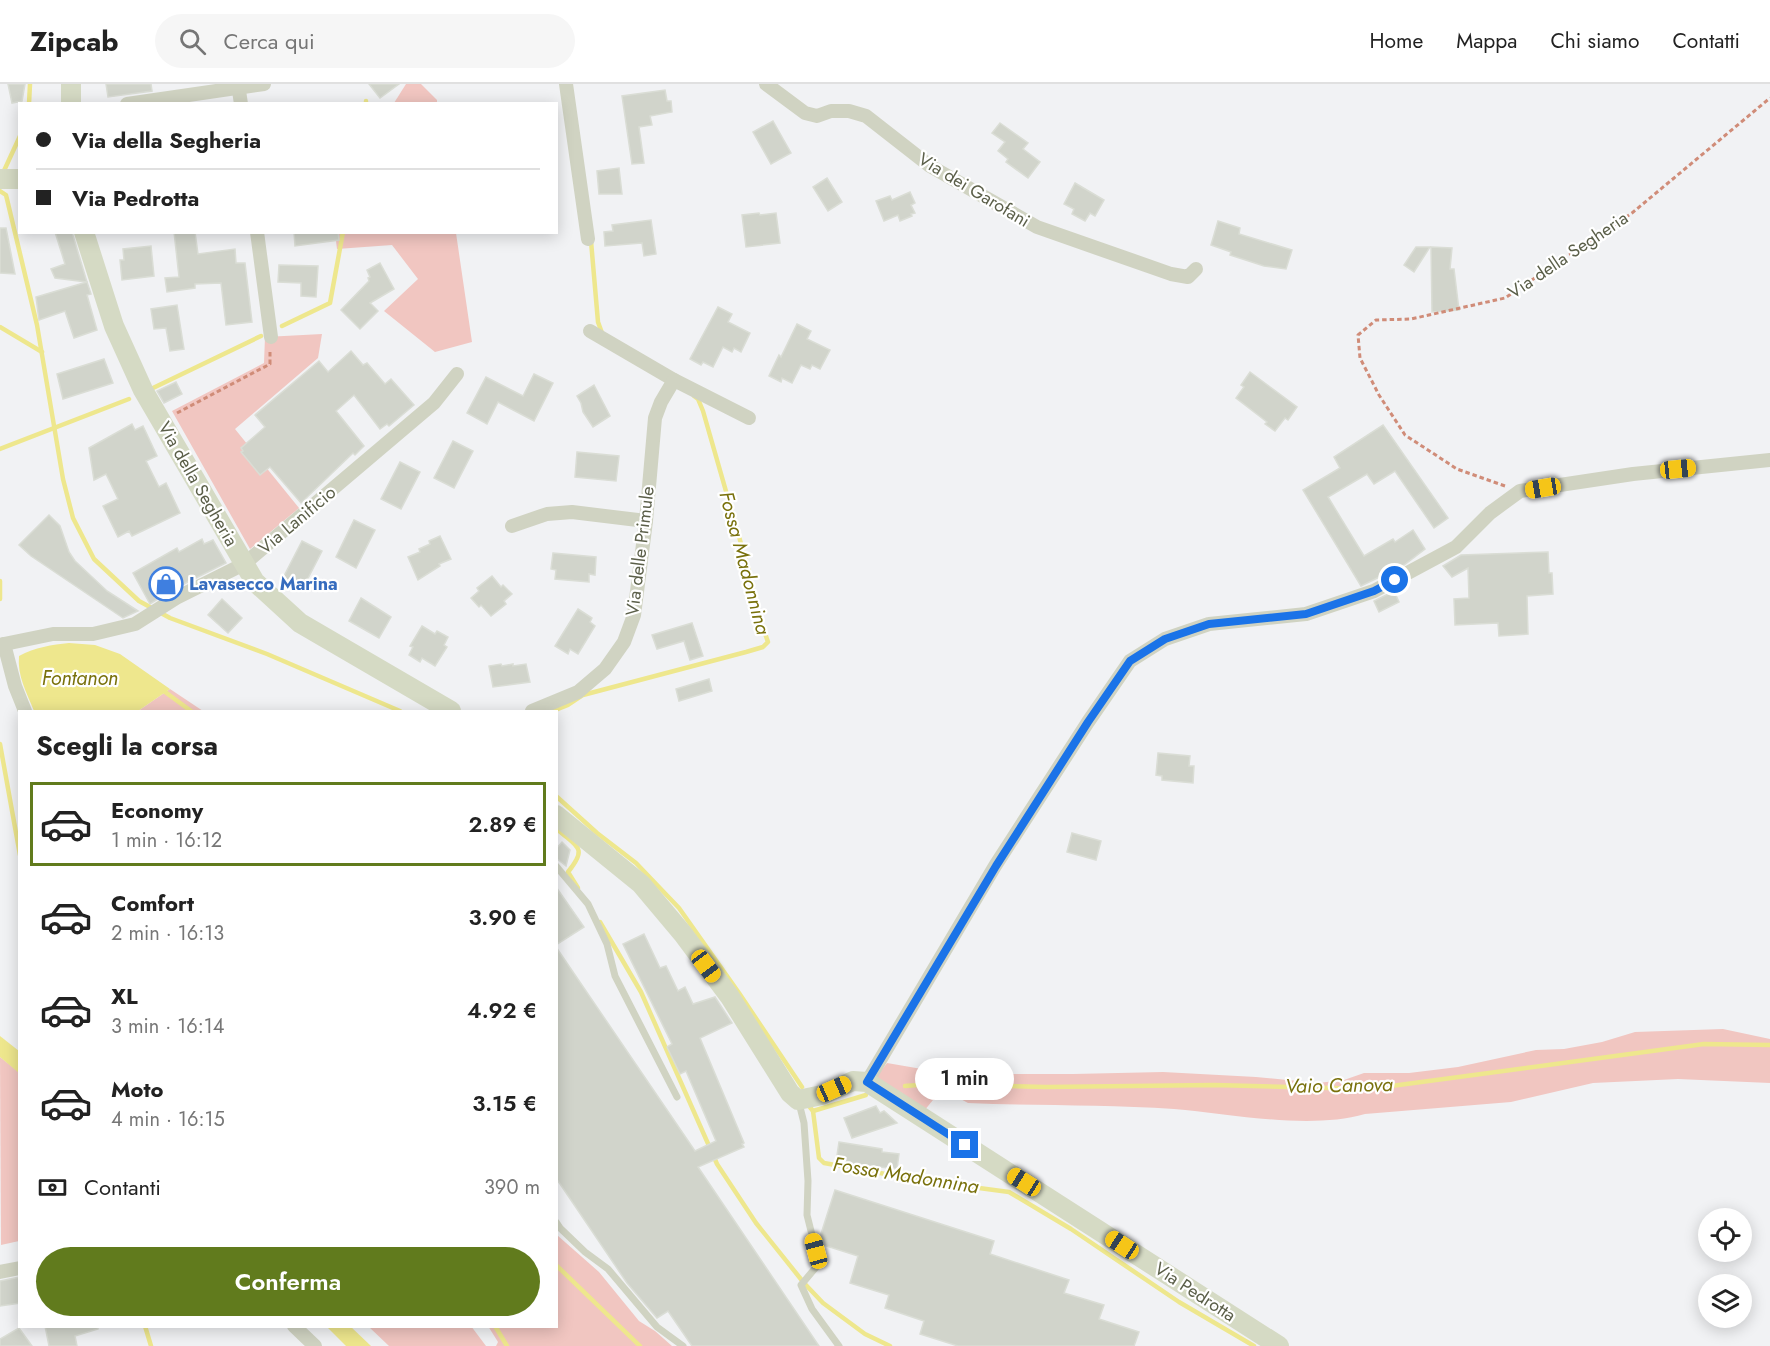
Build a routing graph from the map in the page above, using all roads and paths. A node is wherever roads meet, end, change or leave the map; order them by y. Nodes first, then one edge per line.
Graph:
1 (70, 84) edge
2 (264, 84) edge
3 (566, 84) edge
4 (766, 84) edge
5 (239, 86) edge
6 (1770, 98) edge
7 (71, 102) edge
8 (139, 102) edge
9 (241, 102) edge
10 (0, 179) edge
11 (18, 179) edge
12 (85, 234) edge
13 (257, 234) edge
14 (588, 239) dead end
15 (1196, 269) dead end
16 (590, 331) dead end
17 (271, 337) joint
18 (457, 374) dead end
19 (674, 380) junction
20 (749, 418) dead end
21 (162, 422) junction
22 (1770, 460) edge
23 (1520, 491) junction
24 (646, 521) junction
25 (512, 526) dead end
26 (244, 564) junction
27 (2, 645) edge
28 (25, 710) edge
29 (449, 710) edge
30 (534, 710) edge
31 (558, 817) edge
32 (558, 868) edge
33 (867, 1082) junction
34 (676, 1096) dead end
35 (798, 1100) junction
36 (558, 1225) edge
37 (18, 1269) edge
38 (0, 1272) edge
39 (296, 1328) edge
40 (315, 1346) edge
41 (683, 1346) edge
42 (839, 1346) edge
43 (1279, 1346) edge

1 - 7 street
2 - 5 street
3 - 14 street
4 - 15 street, Via dei Garofani
5 - 8 street
5 - 9 street
6 - 23 path, Via della Segheria
10 - 11 street
12 - 21 street, Via della Segheria
13 - 17 street
16 - 19 street
17 - 21 path
18 - 26 street, Via Lanificio
19 - 20 street
19 - 24 street, Via delle Primule
21 - 26 street, Via della Segheria
22 - 23 street
23 - 33 street
24 - 25 street
24 - 30 street, Via delle Primule
26 - 27 street, Via Lanificio
26 - 29 street, Via della Segheria
27 - 28 street, Via Lanificio
31 - 35 street
32 - 34 lane
33 - 35 street
33 - 43 street, Via Pedrotta
35 - 42 lane
36 - 41 lane
37 - 38 street
39 - 40 street

